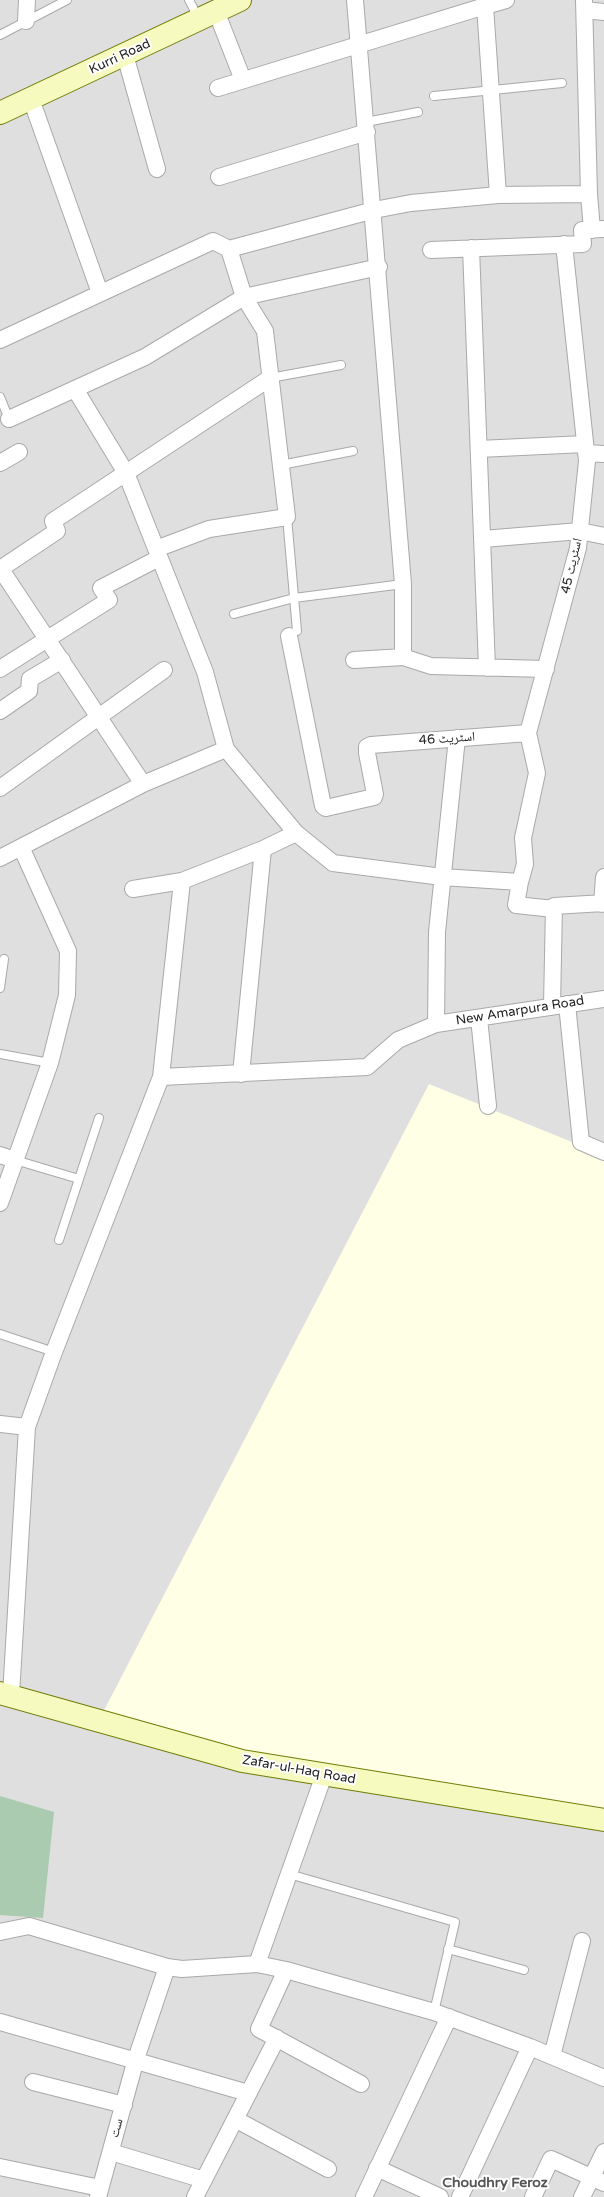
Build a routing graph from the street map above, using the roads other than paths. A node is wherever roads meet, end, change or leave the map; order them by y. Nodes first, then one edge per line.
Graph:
1 (27, 0) edge
2 (67, 0) edge
3 (189, 0) edge
4 (240, 0) edge
5 (356, 0) edge
6 (506, 0) edge
7 (584, 5) edge
8 (485, 6) junction
9 (604, 12) edge
10 (208, 15) junction
11 (26, 21) junction
12 (0, 35) edge
13 (360, 45) junction
14 (125, 54) junction
15 (243, 80) junction
16 (562, 83) dead end
17 (218, 88) dead end
18 (490, 89) junction
19 (434, 96) dead end
20 (31, 99) junction
21 (418, 112) dead end
22 (0, 113) edge
23 (367, 127) junction
24 (157, 169) dead end
25 (219, 177) dead end
26 (589, 194) junction
27 (498, 195) junction
28 (374, 210) junction
29 (598, 229) edge
30 (564, 244) junction
31 (471, 248) junction
32 (229, 249) junction
33 (431, 250) dead end
34 (379, 267) junction
35 (100, 293) junction
36 (244, 297) junction
37 (0, 340) edge
38 (341, 365) dead end
39 (270, 378) junction
40 (75, 389) junction
41 (0, 396) edge
42 (9, 419) joint
43 (586, 448) junction
44 (479, 449) junction
45 (354, 451) dead end
46 (19, 452) dead end
47 (604, 454) edge
48 (0, 463) edge
49 (281, 465) junction
50 (126, 473) junction
51 (287, 517) junction
52 (580, 531) junction
53 (604, 536) edge
54 (483, 539) junction
55 (158, 554) junction
56 (0, 568) edge
57 (403, 584) junction
58 (294, 598) junction
59 (234, 614) dead end
60 (293, 634) joint
61 (48, 639) junction
62 (403, 657) junction
63 (62, 660) junction
64 (354, 660) dead end
65 (488, 668) junction
66 (0, 669) edge
67 (546, 669) junction
68 (164, 670) dead end
69 (0, 711) edge
70 (99, 717) junction
71 (528, 733) junction
72 (457, 738) junction
73 (226, 749) junction
74 (143, 784) junction
75 (0, 788) edge
76 (296, 833) junction
77 (22, 847) junction
78 (264, 849) junction
79 (0, 858) edge
80 (442, 877) junction
81 (604, 877) edge
82 (182, 881) junction
83 (520, 882) junction
84 (133, 889) dead end
85 (603, 904) edge
86 (554, 909) junction
87 (4, 959) dead end
88 (0, 988) edge
89 (604, 999) edge
90 (559, 1005) junction
91 (479, 1018) junction
92 (436, 1024) junction
93 (0, 1054) edge
94 (50, 1063) junction
95 (242, 1074) junction
96 (161, 1077) junction
97 (488, 1106) dead end
98 (99, 1118) dead end
99 (604, 1152) edge
100 (0, 1155) edge
101 (15, 1160) junction
102 (79, 1179) junction
103 (0, 1203) edge
104 (59, 1240) dead end
105 (0, 1334) edge
106 (54, 1352) junction
107 (0, 1424) edge
108 (27, 1427) junction
109 (5, 1694) edge
110 (324, 1774) junction
111 (604, 1820) edge
112 (289, 1874) junction
113 (0, 1932) edge
114 (582, 1941) dead end
115 (448, 1949) junction
116 (257, 1964) junction
117 (167, 1966) junction
118 (286, 1970) junction
119 (524, 1970) dead end
120 (441, 2015) junction
121 (0, 2022) edge
122 (277, 2038) junction
123 (530, 2047) junction
124 (552, 2056) junction
125 (136, 2059) junction
126 (604, 2078) edge
127 (33, 2082) dead end
128 (361, 2084) dead end
129 (248, 2093) junction
130 (124, 2105) junction
131 (235, 2119) junction
132 (110, 2152) junction
133 (604, 2152) edge
134 (0, 2167) edge
135 (378, 2168) junction
136 (328, 2169) dead end
137 (204, 2180) junction
138 (598, 2180) edge
139 (99, 2193) edge
140 (196, 2197) edge
141 (364, 2197) edge
142 (440, 2197) edge
143 (460, 2197) edge
144 (533, 2197) edge
145 (582, 2197) edge

1 - 11 street
2 - 11 lane
3 - 10 lane
4 - 10 street, Kurri Road
5 - 13 street
6 - 8 street
7 - 9 street
7 - 26 street
8 - 13 street
8 - 18 street
10 - 14 street, Kurri Road
10 - 15 street
11 - 12 lane
13 - 15 street
13 - 23 street
14 - 20 street, Kurri Road
14 - 24 street
15 - 17 street
16 - 18 lane
18 - 19 lane
18 - 27 street
20 - 22 street, Kurri Road
20 - 35 street
21 - 23 lane
23 - 25 street
23 - 28 street
26 - 27 street
26 - 29 street
27 - 28 street
28 - 32 street
28 - 34 street
29 - 30 street
30 - 31 street
30 - 43 street, اسٹریٹ 45
31 - 33 street
31 - 44 street
32 - 35 street
32 - 36 street
34 - 36 street
34 - 57 street
35 - 37 street
36 - 39 street
36 - 40 street
38 - 39 lane
39 - 49 street
39 - 50 street
40 - 42 street
40 - 50 street
41 - 42 lane
43 - 44 street
43 - 47 street
43 - 52 street, اسٹریٹ 45
44 - 54 street
45 - 49 lane
46 - 48 street
49 - 51 street
50 - 55 street
50 - 56 street
51 - 55 street
51 - 58 lane
52 - 53 street
52 - 54 street
52 - 67 street, اسٹریٹ 45
54 - 65 street
55 - 61 street
55 - 73 street
56 - 61 street
57 - 58 lane
57 - 62 street
58 - 59 lane
58 - 60 lane
60 - 72 street, اسٹریٹ 46
61 - 63 street
61 - 66 street
62 - 64 street
62 - 65 street
63 - 69 street
63 - 70 street
65 - 67 street
67 - 71 street, اسٹریٹ 45
68 - 70 street
70 - 74 street
70 - 75 street
71 - 72 street, اسٹریٹ 46
71 - 83 street, اسٹریٹ 45
72 - 80 street
73 - 74 street
73 - 76 street
74 - 77 street
76 - 78 street
76 - 80 street
77 - 79 street
77 - 94 street
78 - 82 street
78 - 95 street
80 - 83 street
80 - 92 street
81 - 85 street
82 - 84 street
82 - 96 street
83 - 86 street, اسٹریٹ 45
85 - 86 street
86 - 90 street
87 - 88 lane
89 - 90 street, New Amarpura Road
90 - 91 street, New Amarpura Road
90 - 99 street
91 - 92 street, New Amarpura Road
91 - 97 street
92 - 95 street, New Amarpura Road
93 - 94 lane
94 - 101 street
95 - 96 street, New Amarpura Road
96 - 106 street
98 - 102 lane
100 - 101 street
101 - 102 lane
101 - 103 street
102 - 104 lane
105 - 106 lane
106 - 108 street
107 - 108 street
108 - 109 street
109 - 110 street, Zafar-ul-Haq Road
110 - 111 street, Zafar-ul-Haq Road
110 - 112 street
112 - 115 lane
112 - 116 street
113 - 117 street
114 - 124 street
115 - 119 lane
115 - 120 lane
116 - 117 street
116 - 118 street
117 - 125 street, ست
118 - 120 street
118 - 122 street
120 - 123 street
120 - 135 street
121 - 125 street
122 - 128 street
122 - 129 street
123 - 124 street
123 - 143 street
124 - 126 street
125 - 129 street
125 - 130 street, ست
127 - 130 street
129 - 131 street
130 - 132 street, ست
131 - 136 street
131 - 137 street
132 - 137 street
132 - 139 street, ست
133 - 138 street
134 - 139 street
135 - 141 street
135 - 142 street
137 - 140 street
138 - 144 street
138 - 145 street

